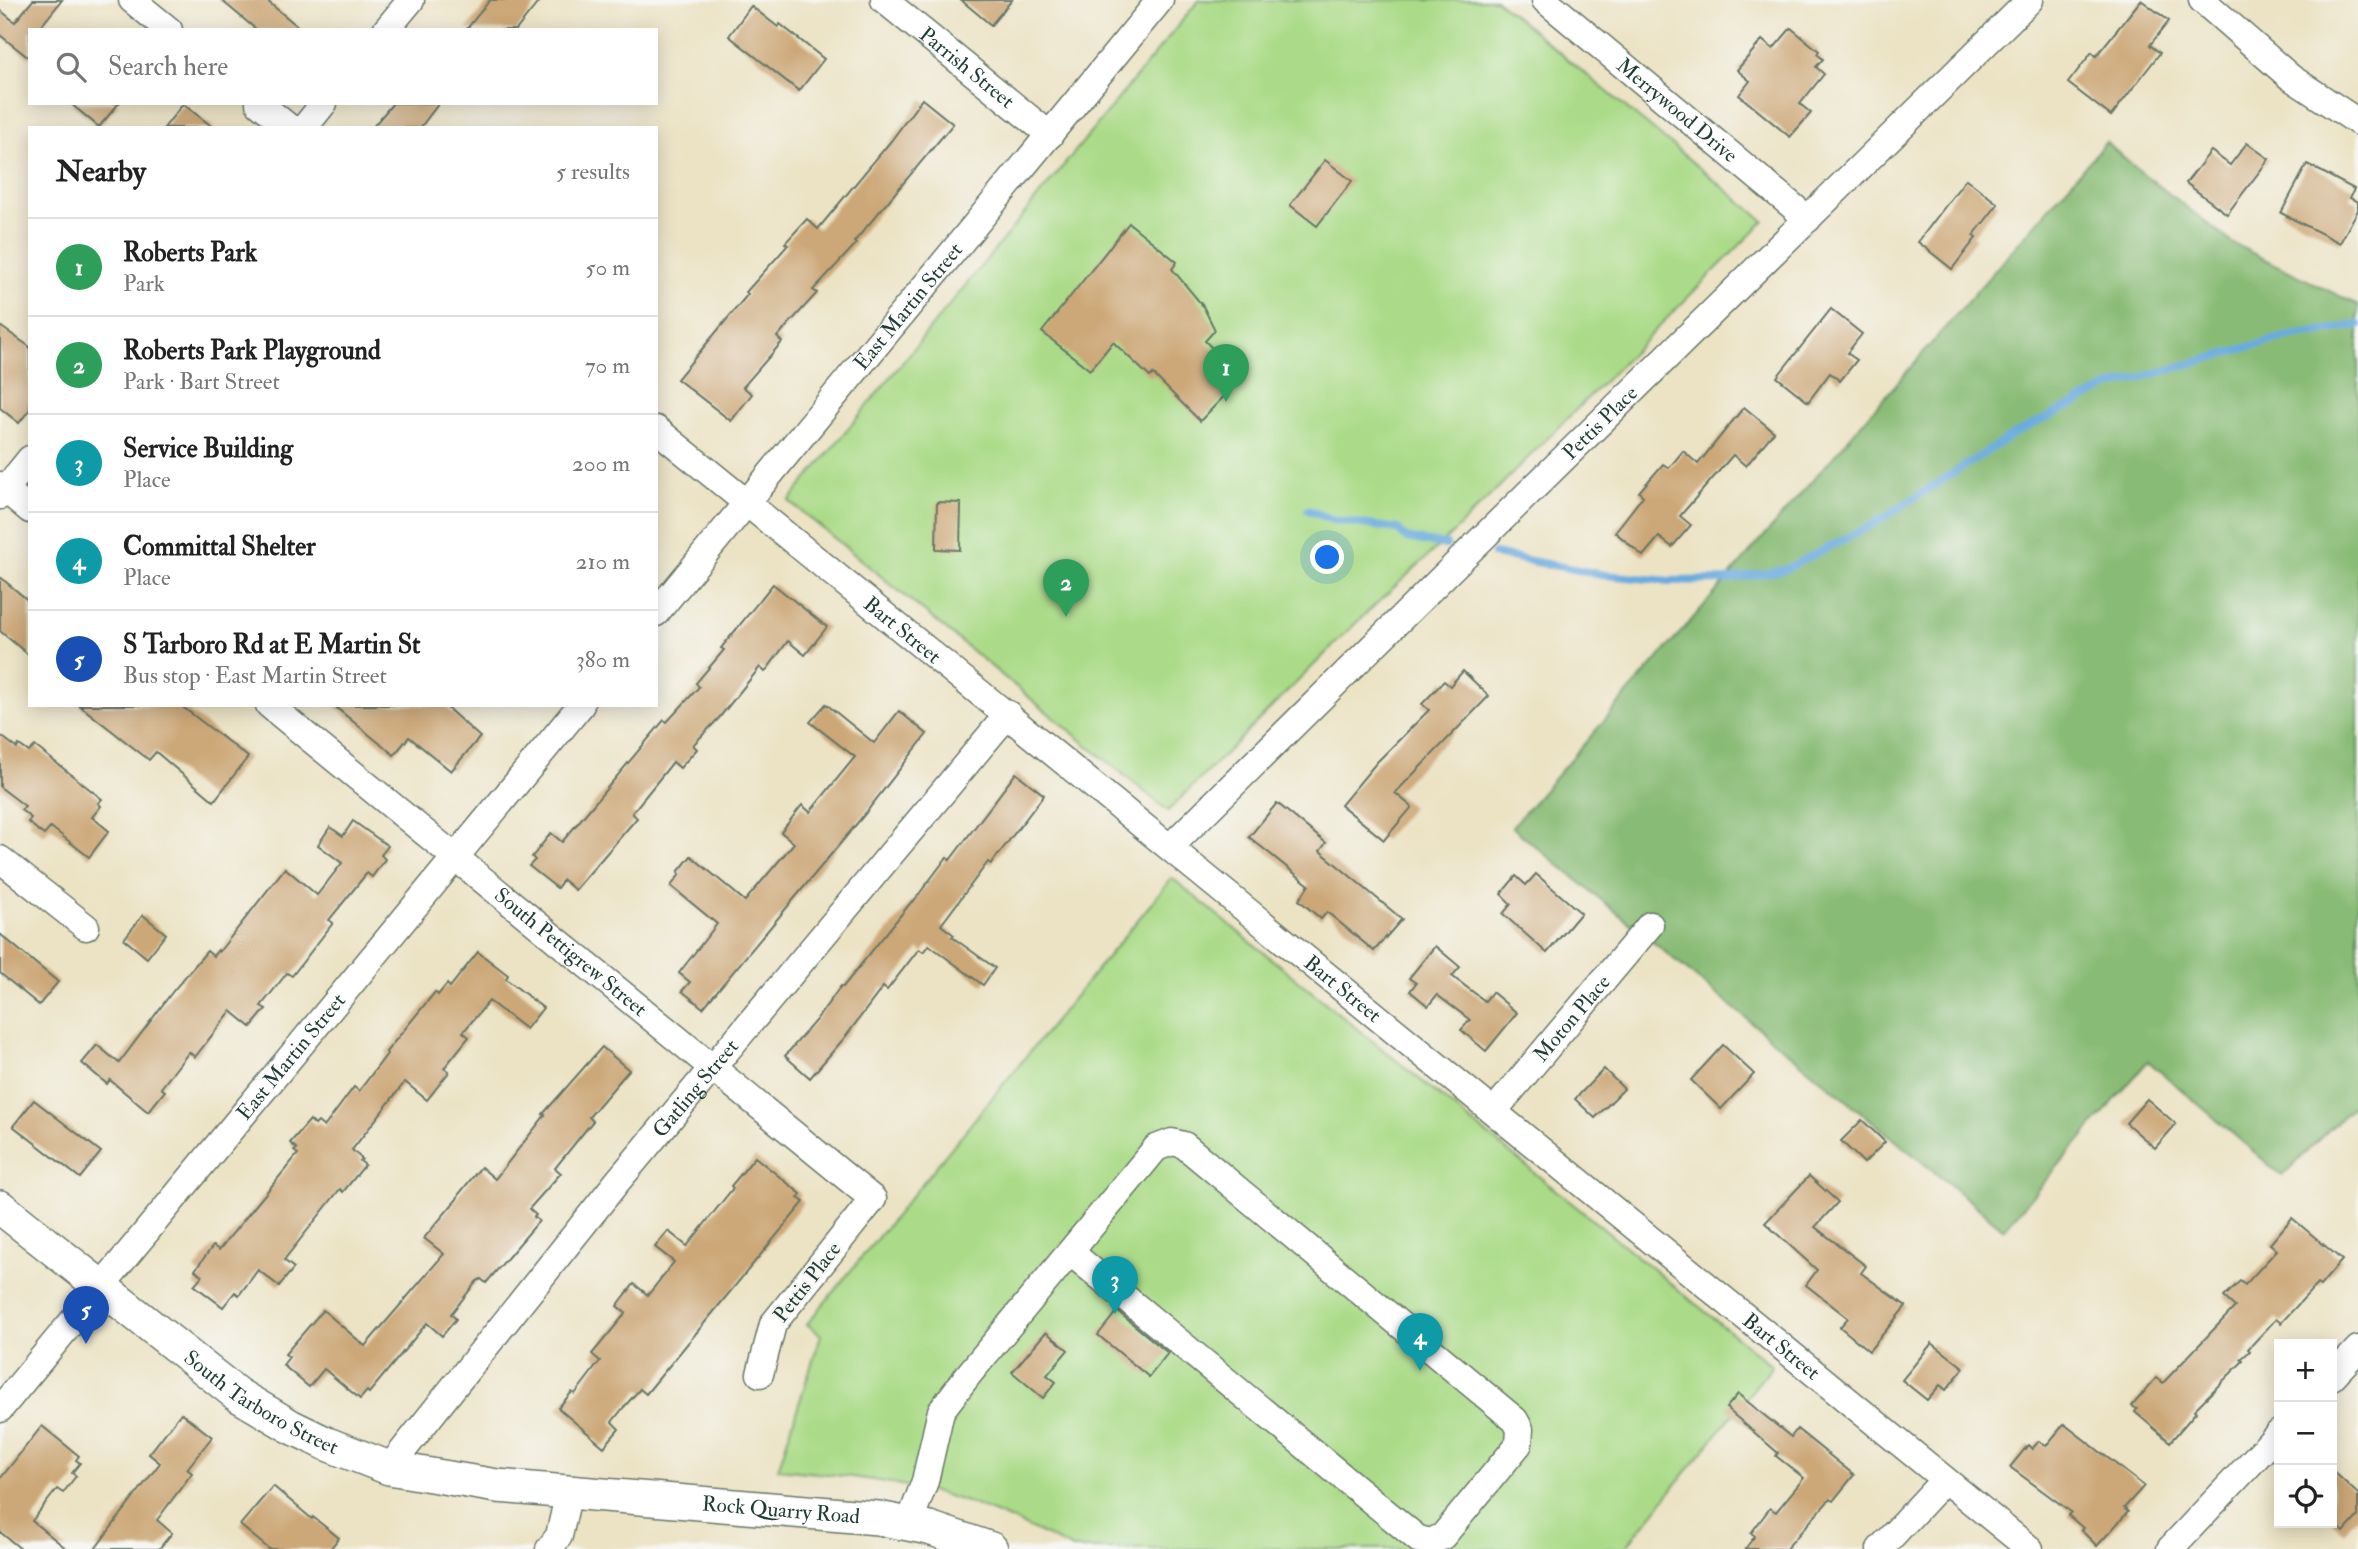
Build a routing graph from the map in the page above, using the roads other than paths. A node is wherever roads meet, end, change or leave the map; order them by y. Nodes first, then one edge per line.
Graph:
1 (132, 0) edge
2 (411, 0) edge
3 (884, 0) edge
4 (1160, 0) edge
5 (1545, 0) edge
6 (2030, 0) edge
7 (2202, 0) edge
8 (167, 28) edge
9 (388, 28) edge
10 (261, 105) edge
11 (322, 105) edge
12 (2358, 122) edge
13 (288, 126) edge
14 (306, 126) edge
15 (1050, 135) junction
16 (1808, 219) junction
17 (658, 431) edge
18 (28, 461) edge
19 (2, 490) edge
20 (746, 502) junction
21 (28, 509) edge
22 (658, 611) edge
23 (271, 707) edge
24 (579, 707) edge
25 (1008, 714) junction
26 (1170, 848) junction
27 (0, 859) edge
28 (457, 859) junction
29 (1650, 925) dead end
30 (86, 927) dead end
31 (713, 1068) junction
32 (1494, 1111) junction
33 (873, 1199) joint
34 (0, 1207) edge
35 (1069, 1252) junction
36 (100, 1286) junction
37 (2358, 1349) edge
38 (2337, 1372) edge
39 (760, 1374) dead end
40 (0, 1409) edge
41 (2274, 1438) edge
42 (389, 1468) junction
43 (1944, 1480) junction
44 (569, 1492) junction
45 (909, 1524) junction
46 (549, 1549) edge
47 (991, 1549) edge
48 (1880, 1549) edge
49 (2030, 1549) edge
50 (2170, 1549) edge

1 - 8 street
2 - 9 street
3 - 15 street, Parrish Street
4 - 15 street, East Martin Street
5 - 16 street, Merrywood Drive
6 - 16 street, Pettis Place
7 - 12 street
10 - 13 street
11 - 14 street
15 - 20 street, East Martin Street
16 - 26 street, Pettis Place
17 - 20 street, Bart Street
18 - 19 street
19 - 21 street
20 - 22 street, East Martin Street
20 - 25 street, Bart Street
23 - 28 street, South Pettigrew Street
24 - 28 street, East Martin Street
25 - 26 street, Bart Street
25 - 31 street, Gatling Street
26 - 32 street, Bart Street
27 - 30 street
28 - 31 street, South Pettigrew Street
28 - 36 street, East Martin Street
29 - 32 street, Moton Place
31 - 33 street, South Pettigrew Street
31 - 42 street, Gatling Street
32 - 43 street, Bart Street
33 - 39 street, Pettis Place
34 - 36 main road, South Tarboro Street
35 - 35 street
35 - 45 street
36 - 40 street, East Martin Street
36 - 42 main road, South Tarboro Street
37 - 38 street
41 - 50 street
42 - 44 main road, South Tarboro Street
43 - 48 street
43 - 49 street, Bart Street
44 - 45 main road, Rock Quarry Road
44 - 46 street
45 - 47 main road, Rock Quarry Road

